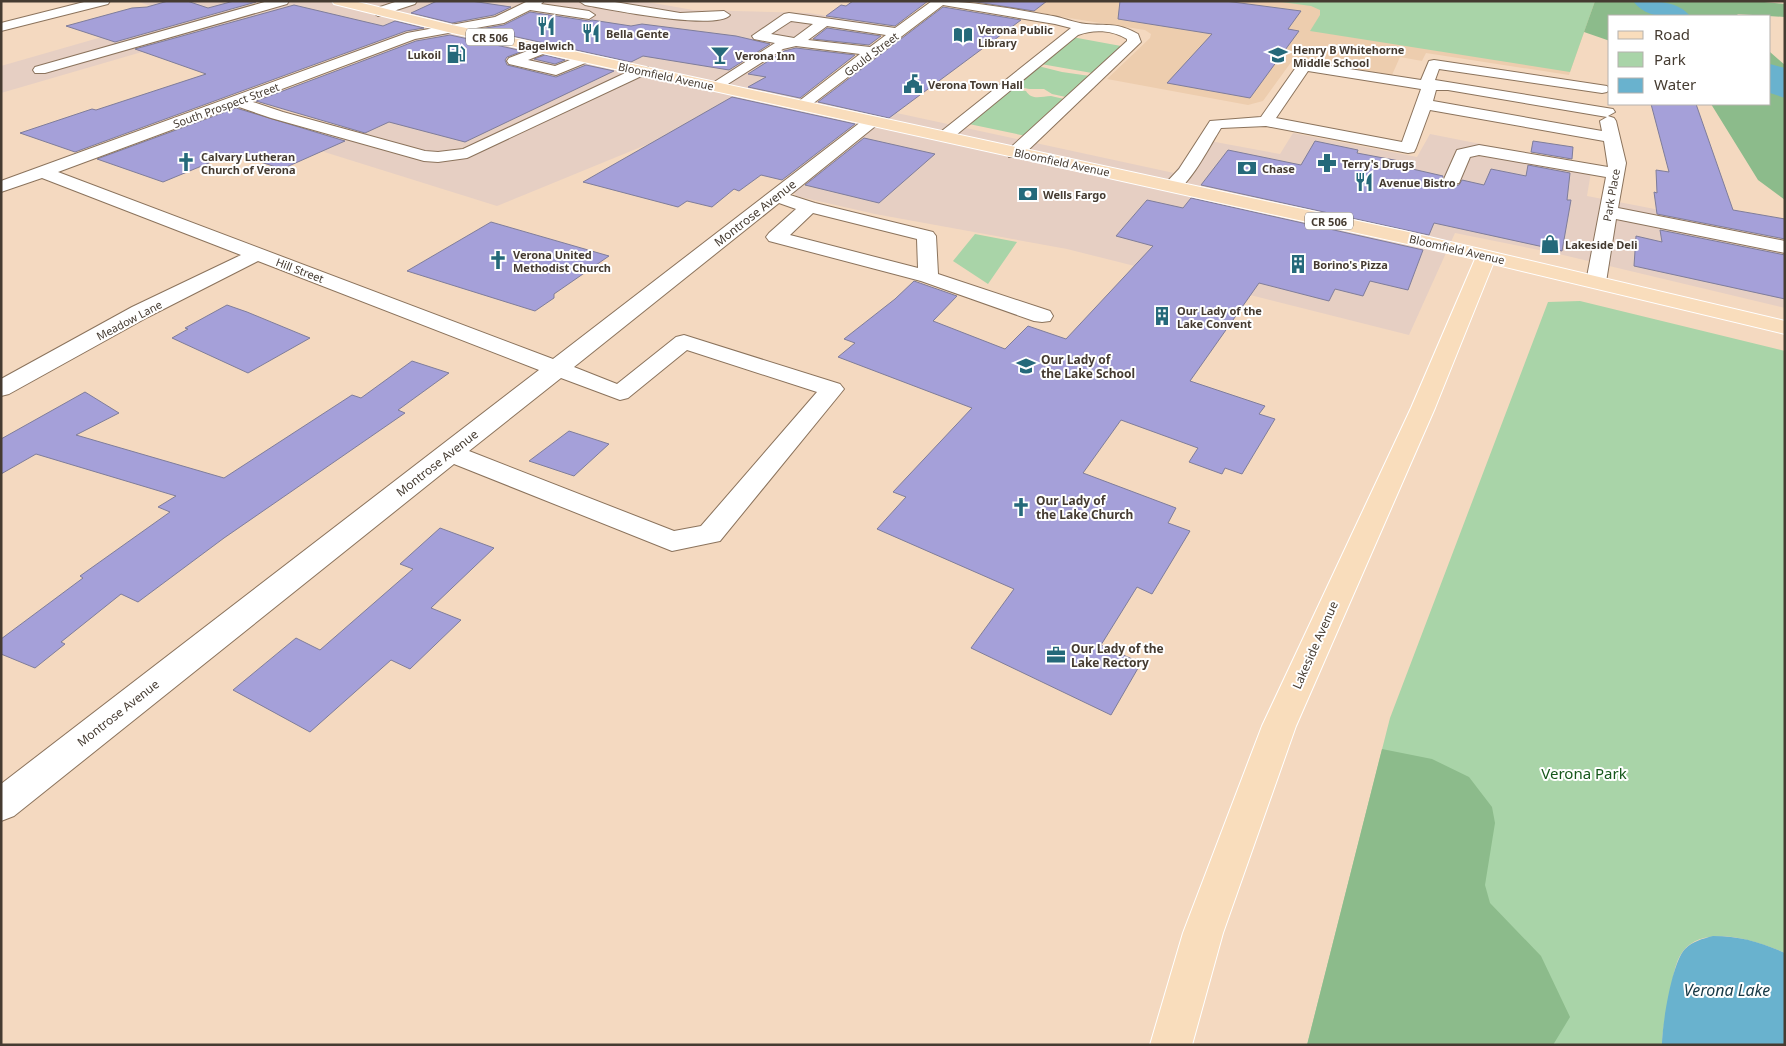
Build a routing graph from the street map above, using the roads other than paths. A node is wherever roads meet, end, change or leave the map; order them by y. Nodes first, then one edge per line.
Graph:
1 (104, 1) edge
2 (283, 1) edge
3 (411, 1) edge
4 (585, 1) edge
5 (940, 1) edge
6 (344, 2) edge
7 (534, 3) edge
8 (378, 12) junction
9 (589, 15) dead end
10 (724, 15) dead end
11 (825, 22) junction
12 (1, 27) edge
13 (452, 28) junction
14 (1085, 28) junction
15 (899, 33) junction
16 (796, 42) junction
17 (543, 49) junction
18 (874, 52) junction
19 (585, 58) junction
20 (40, 70) dead end
21 (643, 70) junction
22 (1428, 85) junction
23 (715, 86) junction
24 (236, 101) junction
25 (1424, 104) junction
26 (802, 105) junction
27 (1607, 112) junction
28 (872, 121) junction
29 (1266, 121) junction
30 (944, 137) junction
31 (1612, 138) junction
32 (1015, 153) junction
33 (43, 172) junction
34 (1615, 173) junction
35 (1453, 179) dead end
36 (1172, 186) junction
37 (1, 187) edge
38 (776, 196) junction
39 (809, 207) junction
40 (1608, 212) junction
41 (1785, 247) edge
42 (258, 254) junction
43 (1486, 256) junction
44 (928, 277) junction
45 (1596, 282) junction
46 (1042, 316) dead end
47 (1785, 328) edge
48 (556, 368) junction
49 (1, 389) edge
50 (450, 453) junction
51 (1, 805) edge
52 (1171, 1045) edge

1 - 12 street
2 - 20 street
3 - 8 street
4 - 10 street
5 - 14 street
5 - 15 street, Gould Street
6 - 8 main road, Bloomfield Avenue / CR 506
7 - 9 street
7 - 13 street, South Prospect Street
8 - 13 main road, Bloomfield Avenue / CR 506
11 - 15 street
11 - 16 street
11 - 16 street
13 - 17 main road, Bloomfield Avenue / CR 506
13 - 24 street, South Prospect Street
14 - 30 street
14 - 32 street
15 - 18 street, Gould Street
16 - 18 street
16 - 23 street
17 - 19 main road, Bloomfield Avenue / CR 506
17 - 19 street
18 - 26 street, Gould Street
19 - 21 main road, Bloomfield Avenue / CR 506
21 - 23 main road, Bloomfield Avenue / CR 506
21 - 24 street
22 - 25 street
22 - 27 street
22 - 27 street, Park Place
22 - 29 street
23 - 26 main road, Bloomfield Avenue / CR 506
24 - 33 street, South Prospect Street
25 - 29 street
25 - 31 street
26 - 28 main road, Bloomfield Avenue / CR 506
27 - 31 street, Park Place
28 - 30 main road, Bloomfield Avenue / CR 506
28 - 38 street, Montrose Avenue
29 - 36 street
30 - 32 main road, Bloomfield Avenue / CR 506
31 - 34 street, Park Place
32 - 36 main road, Bloomfield Avenue / CR 506
33 - 37 street, South Prospect Street
33 - 42 street, Hill Street
34 - 35 street
34 - 40 street, Park Place
36 - 43 main road, Bloomfield Avenue / CR 506
38 - 39 street
38 - 48 street, Montrose Avenue
39 - 44 street
39 - 44 street
40 - 41 street
40 - 45 street, Park Place
42 - 48 street, Hill Street
42 - 49 street, Meadow Lane
43 - 45 main road, Bloomfield Avenue / CR 506
43 - 52 main road, Lakeside Avenue
44 - 46 street
45 - 47 main road, Bloomfield Avenue / CR 506
48 - 50 street, Montrose Avenue
48 - 50 street, Hill Street
50 - 51 street, Montrose Avenue

